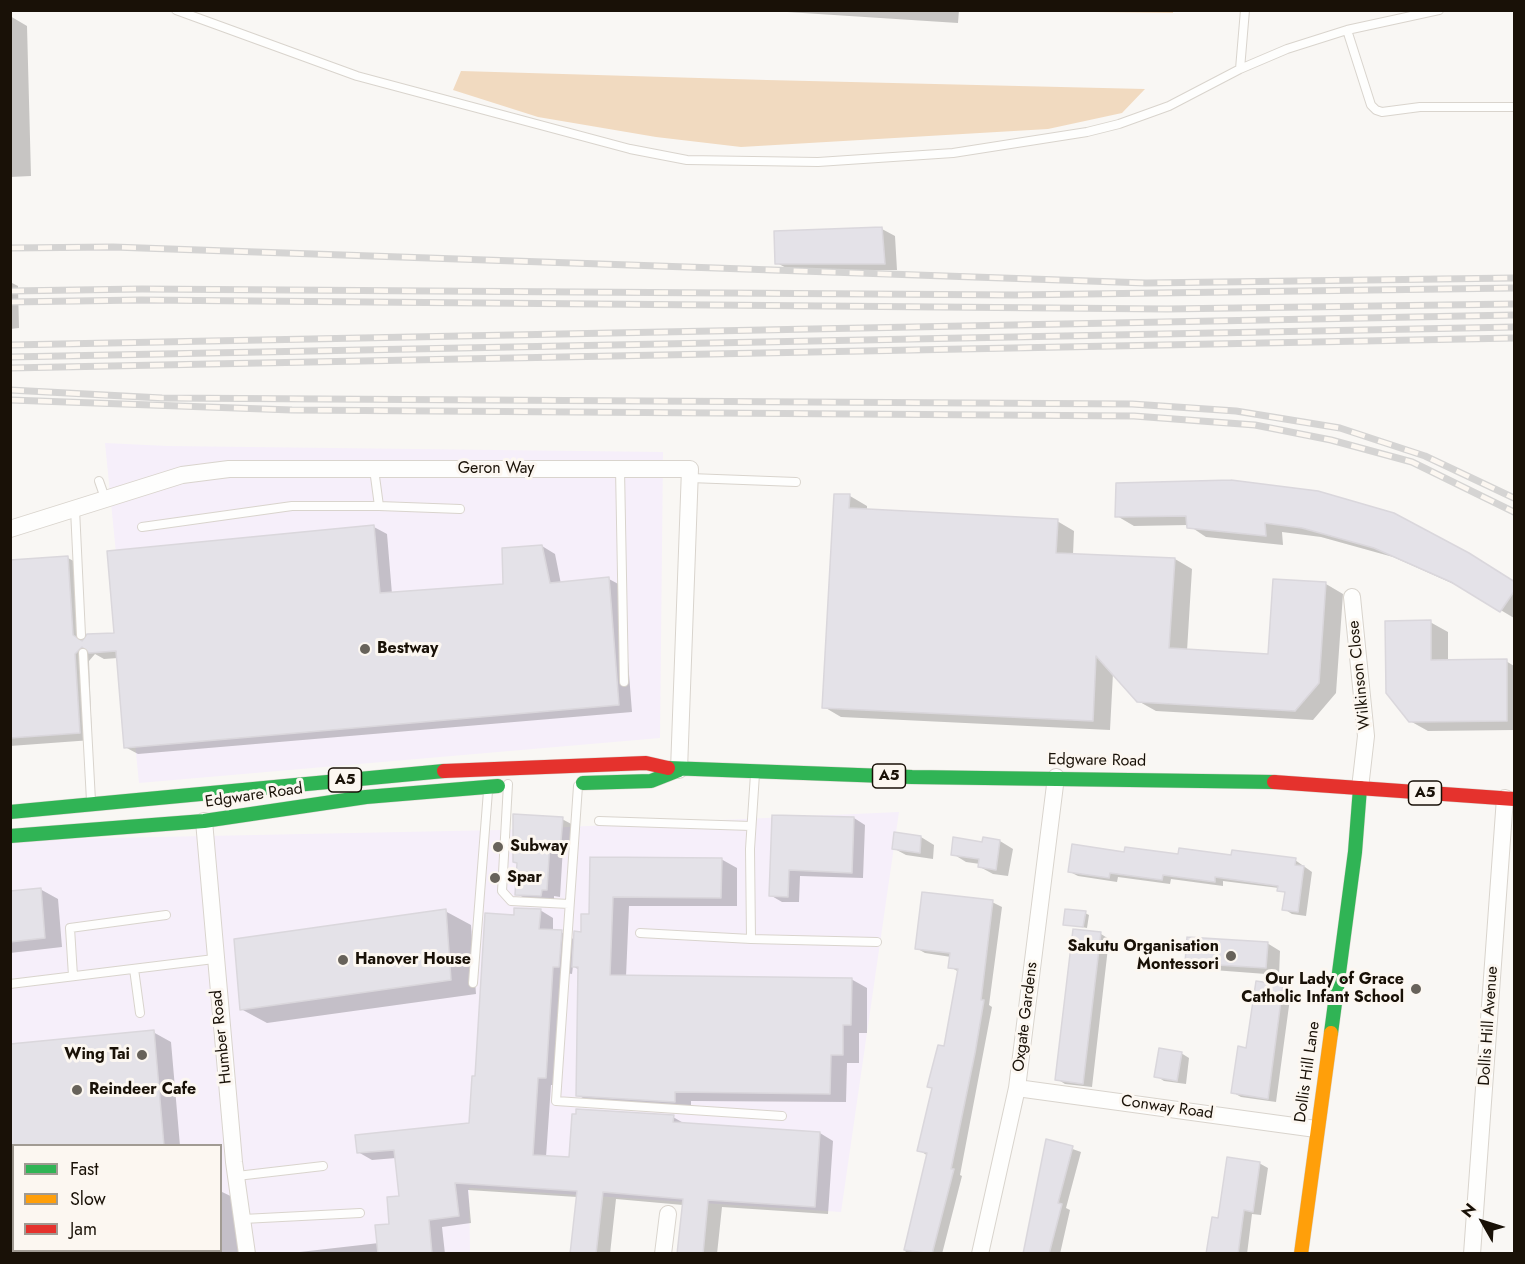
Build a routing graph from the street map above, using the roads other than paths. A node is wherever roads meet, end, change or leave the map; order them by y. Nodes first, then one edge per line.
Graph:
1 (176, 10) edge
2 (1245, 10) edge
3 (1439, 10) edge
4 (1347, 30) junction
5 (1240, 69) junction
6 (1515, 107) edge
7 (374, 469) junction
8 (620, 469) junction
9 (690, 478) junction
10 (99, 481) dead end
11 (796, 482) dead end
12 (105, 498) junction
13 (379, 506) junction
14 (75, 509) junction
15 (460, 509) dead end
16 (142, 527) dead end
17 (10, 529) edge
18 (1352, 597) dead end
19 (81, 635) dead end
20 (84, 653) dead end
21 (624, 682) dead end
22 (579, 766) junction
23 (509, 768) junction
24 (489, 769) junction
25 (679, 770) junction
26 (756, 770) junction
27 (1056, 777) junction
28 (573, 783) junction
29 (514, 785) junction
30 (488, 786) junction
31 (1360, 788) junction
32 (1510, 798) edge
33 (92, 805) junction
34 (10, 812) edge
35 (204, 821) junction
36 (598, 821) dead end
37 (751, 826) junction
38 (10, 836) edge
39 (10, 848) edge
40 (569, 904) junction
41 (166, 915) dead end
42 (640, 933) dead end
43 (752, 939) junction
44 (877, 942) dead end
45 (214, 959) junction
46 (134, 969) junction
47 (73, 976) junction
48 (473, 983) dead end
49 (10, 984) edge
50 (140, 1013) dead end
51 (1017, 1088) junction
52 (782, 1116) dead end
53 (1316, 1129) junction
54 (323, 1166) dead end
55 (232, 1167) junction
56 (360, 1213) dead end
57 (668, 1214) dead end
58 (243, 1220) junction
59 (248, 1254) edge
60 (663, 1254) edge
61 (980, 1254) edge
62 (1301, 1254) edge
63 (1472, 1254) edge

1 - 5 lane
2 - 5 lane
3 - 4 lane
4 - 5 lane
4 - 6 lane
7 - 8 street, Geron Way
7 - 12 street, Geron Way
7 - 13 lane
8 - 9 street, Geron Way
8 - 21 lane
9 - 11 lane
9 - 25 street
10 - 12 lane
12 - 14 street, Geron Way
13 - 15 lane
13 - 16 lane
14 - 17 street, Geron Way
14 - 19 lane
18 - 31 street, Wilkinson Close
20 - 33 lane
22 - 23 main road, Edgware Road / A5
22 - 25 main road, Edgware Road / A5
22 - 28 lane
23 - 24 main road, Edgware Road / A5
23 - 29 lane
24 - 30 lane
24 - 33 main road, Edgware Road / A5
25 - 26 main road, Edgware Road / A5
25 - 28 main road, Edgware Road / A5
26 - 27 main road, Edgware Road / A5
26 - 37 lane
27 - 31 main road, Edgware Road / A5
27 - 51 street, Oxgate Gardens
28 - 40 lane
29 - 30 main road, Edgware Road / A5
29 - 40 lane
30 - 35 main road, Edgware Road / A5
30 - 48 lane
31 - 32 main road, Edgware Road / A5
31 - 53 main road, Dollis Hill Lane
32 - 63 street, Dollis Hill Avenue
33 - 34 main road, Edgware Road / A5
35 - 38 main road, Edgware Road / A5
35 - 39 main road
35 - 45 street, Humber Road
36 - 37 lane
37 - 43 lane
40 - 52 lane
41 - 47 lane
42 - 43 lane
43 - 44 lane
45 - 46 lane
45 - 55 street, Humber Road
46 - 47 lane
46 - 50 lane
47 - 49 lane
51 - 53 street, Conway Road
51 - 61 street, Oxgate Gardens
53 - 62 main road, Dollis Hill Lane
54 - 55 lane
55 - 58 street, Humber Road
56 - 58 lane
57 - 60 street
58 - 59 street, Humber Road

